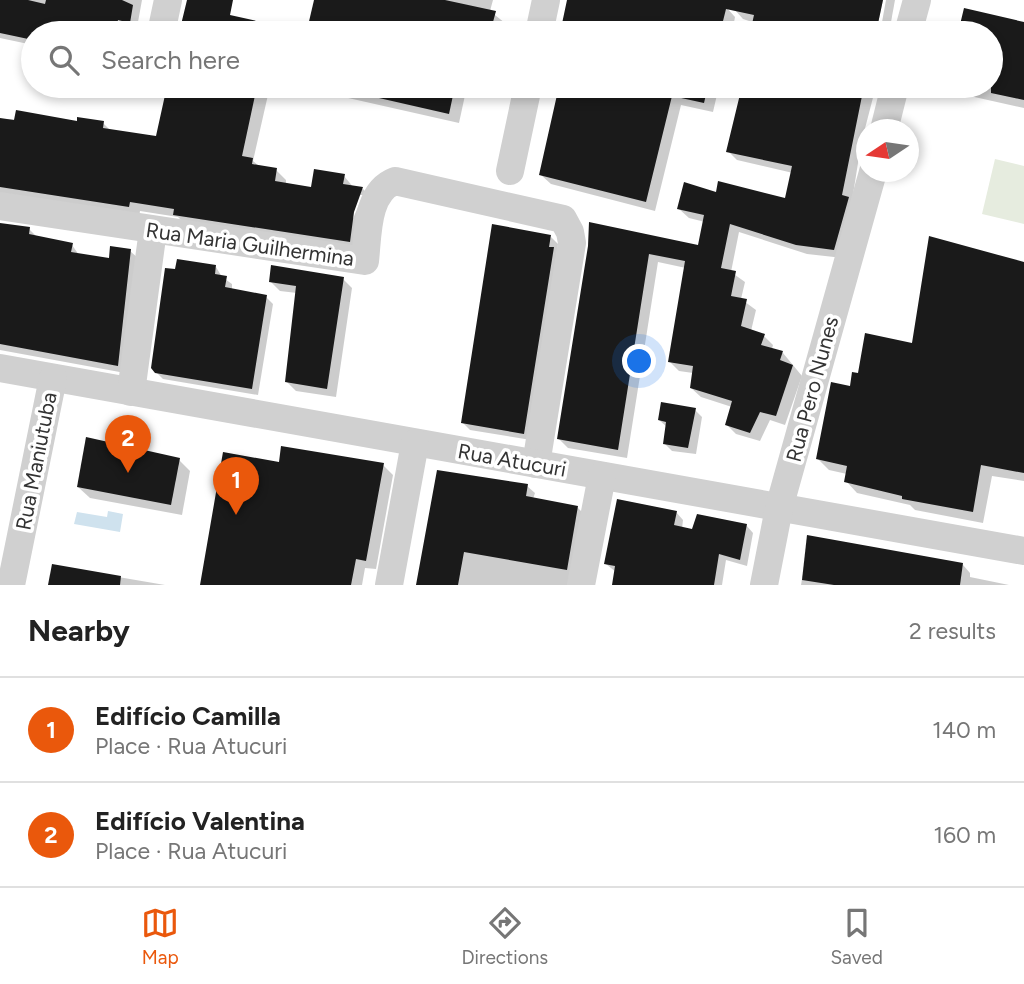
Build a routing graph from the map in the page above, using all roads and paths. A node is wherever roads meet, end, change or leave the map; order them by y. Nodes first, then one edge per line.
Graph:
1 (168, 0) edge
2 (546, 0) edge
3 (917, 0) edge
4 (163, 21) edge
5 (542, 21) edge
6 (911, 21) edge
7 (525, 98) edge
8 (892, 98) edge
9 (887, 119) edge
10 (510, 171) dead end
11 (870, 183) edge
12 (0, 206) edge
13 (153, 230) junction
14 (0, 368) edge
15 (53, 378) junction
16 (131, 392) junction
17 (415, 443) junction
18 (536, 464) junction
19 (602, 476) junction
20 (779, 508) junction
21 (1024, 551) edge
22 (11, 585) edge
23 (389, 585) edge
24 (581, 585) edge
25 (764, 585) edge

1 - 4 street
2 - 5 street
3 - 6 street
7 - 10 street
8 - 9 street
11 - 20 street, Rua Pero Nunes
12 - 13 street, Rua Maria Guilhermina
13 - 16 street
13 - 18 street, Rua Maria Guilhermina
14 - 15 street, Rua Atucuri
15 - 16 street, Rua Atucuri
15 - 22 street, Rua Maniutuba
16 - 17 street, Rua Atucuri
17 - 18 street, Rua Atucuri
17 - 23 street
18 - 19 street, Rua Atucuri
19 - 20 street, Rua Atucuri
19 - 24 street
20 - 21 street, Rua Atucuri
20 - 25 street, Rua Pero Nunes

